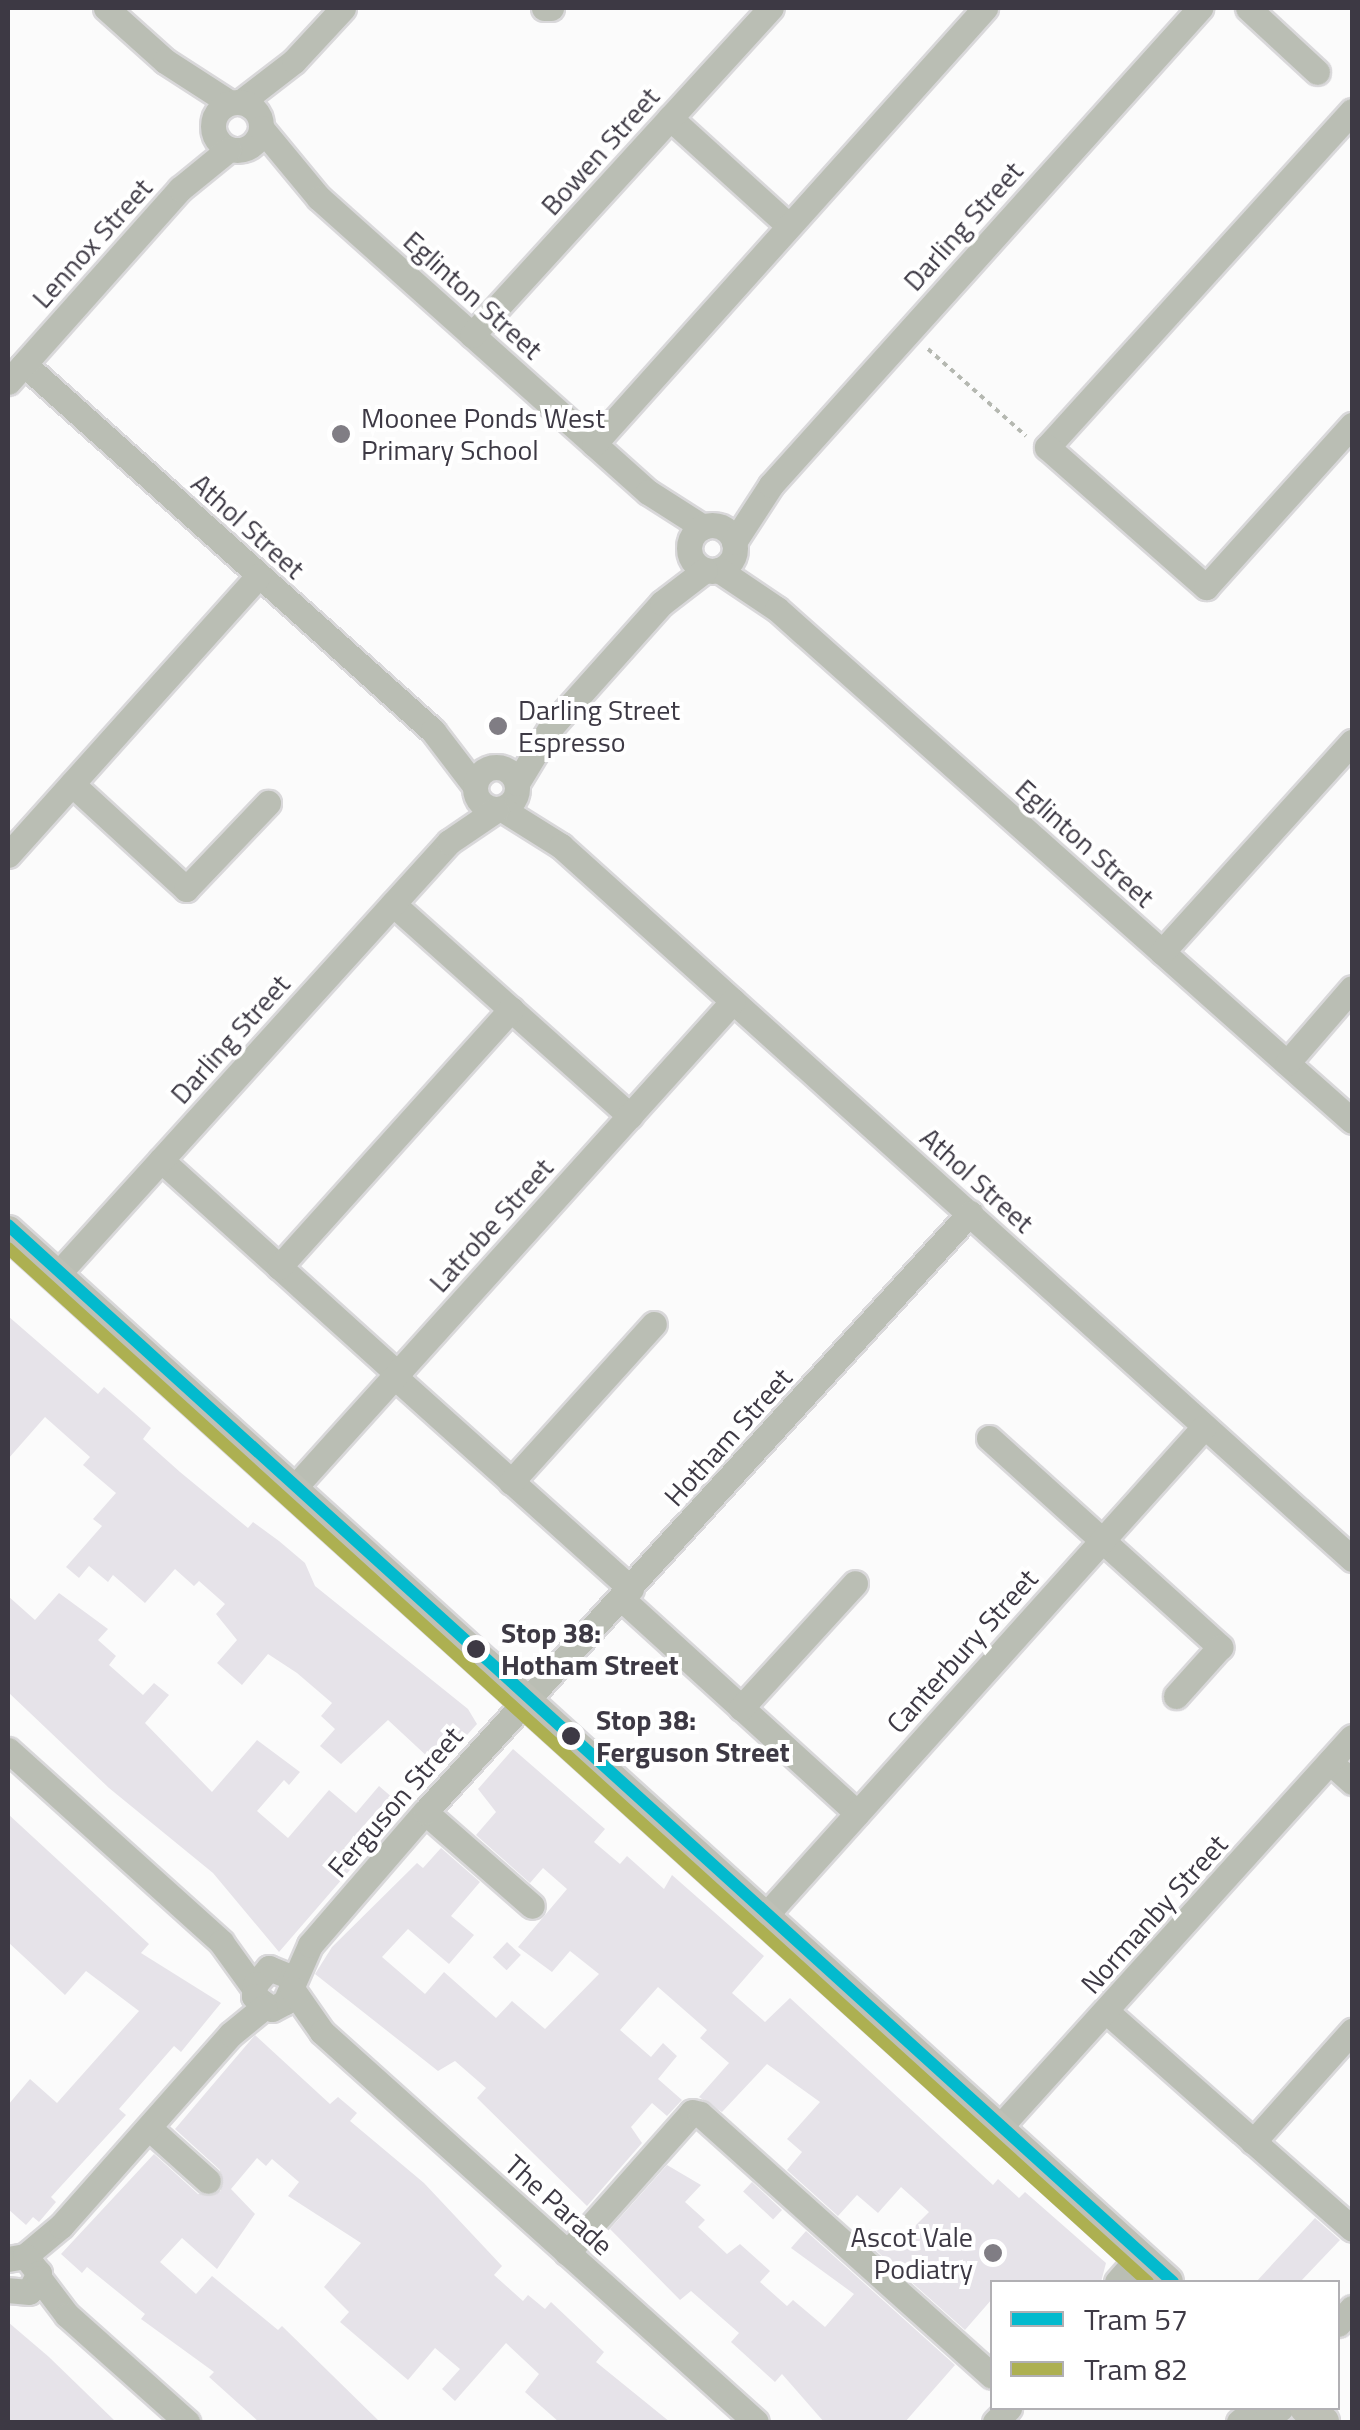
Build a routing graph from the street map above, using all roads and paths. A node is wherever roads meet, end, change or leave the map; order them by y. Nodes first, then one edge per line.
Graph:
1 (106, 8) edge
2 (343, 8) edge
3 (771, 8) edge
4 (985, 8) edge
5 (1200, 8) edge
6 (1248, 8) edge
7 (1317, 72) dead end
8 (1352, 112) edge
9 (670, 118) junction
10 (236, 126) junction
11 (788, 225) junction
12 (472, 335) junction
13 (928, 349) dead end
14 (16, 373) edge
15 (1352, 425) edge
16 (594, 444) junction
17 (1047, 446) junction
18 (711, 548) junction
19 (258, 576) junction
20 (432, 731) junction
21 (1352, 742) edge
22 (72, 784) junction
23 (474, 788) junction
24 (504, 788) junction
25 (268, 803) dead end
26 (448, 842) junction
27 (8, 855) edge
28 (394, 904) junction
29 (1162, 952) junction
30 (1352, 988) edge
31 (733, 1001) junction
32 (511, 1008) junction
33 (1287, 1063) junction
34 (630, 1116) junction
35 (1352, 1121) edge
36 (160, 1160) junction
37 (970, 1214) junction
38 (8, 1232) edge
39 (278, 1267) junction
40 (56, 1276) junction
41 (654, 1324) dead end
42 (396, 1376) junction
43 (1204, 1427) junction
44 (989, 1438) dead end
45 (511, 1482) junction
46 (293, 1489) junction
47 (1102, 1540) junction
48 (1352, 1559) edge
49 (855, 1583) dead end
50 (626, 1594) junction
51 (1176, 1696) dead end
52 (528, 1700) junction
53 (742, 1708) junction
54 (1352, 1737) edge
55 (8, 1750) edge
56 (1330, 1762) junction
57 (1352, 1782) edge
58 (424, 1812) junction
59 (856, 1813) junction
60 (532, 1906) dead end
61 (765, 1916) junction
62 (272, 1987) junction
63 (1108, 2012) junction
64 (1352, 2031) edge
65 (149, 2128) junction
66 (998, 2129) junction
67 (1253, 2142) junction
68 (208, 2181) dead end
69 (1352, 2229) edge
70 (568, 2254) junction
71 (1139, 2257) junction
72 (19, 2273) edge
73 (1118, 2280) edge
74 (1165, 2280) edge
75 (990, 2374) edge
76 (1305, 2411) edge
77 (188, 2422) edge
78 (756, 2422) edge
79 (1262, 2422) edge

1 - 10 street, Eglinton Street
2 - 10 street, Lennox Street
3 - 9 street, Bowen Street
4 - 11 street
5 - 18 street, Darling Street
6 - 7 street
8 - 17 street
9 - 11 street
9 - 12 street, Bowen Street
10 - 12 street, Eglinton Street
10 - 14 street, Lennox Street
11 - 16 street
12 - 16 street, Eglinton Street
13 - 17 path
14 - 19 street, Athol Street
15 - 17 street
16 - 18 street, Eglinton Street
18 - 24 street, Darling Street
18 - 29 street, Eglinton Street
19 - 20 street, Athol Street
19 - 22 street
20 - 23 street, Athol Street
20 - 24 street, Athol Street
21 - 29 street
22 - 25 street
22 - 27 street
23 - 24 street, Darling Street
23 - 26 street, Darling Street
24 - 26 street, Darling Street
24 - 31 street, Athol Street
26 - 28 street, Darling Street
28 - 32 street
28 - 36 street, Darling Street
29 - 33 street, Eglinton Street
30 - 33 street
31 - 34 street, Latrobe Street
31 - 37 street, Athol Street
32 - 34 street
32 - 39 street
33 - 35 street, Eglinton Street
34 - 42 street, Latrobe Street
36 - 39 street
36 - 40 street, Darling Street
37 - 43 street, Athol Street
37 - 50 street, Hotham Street
38 - 40 main road
39 - 42 street
40 - 46 main road
41 - 45 street
42 - 45 street
42 - 46 street, Latrobe Street
43 - 47 street, Canterbury Street
43 - 48 street, Athol Street
44 - 47 street
45 - 50 street
46 - 52 main road
47 - 51 street
47 - 59 street, Canterbury Street
49 - 53 street
50 - 52 street, Hotham Street
50 - 53 street
52 - 58 street, Ferguson Street
52 - 61 main road
53 - 59 street
54 - 56 street, Normanby Street
55 - 62 street, The Parade
56 - 57 street
56 - 63 street, Normanby Street
58 - 60 street
58 - 62 street, Ferguson Street
59 - 61 street, Canterbury Street
61 - 66 main road
62 - 65 street, Ferguson Street
62 - 70 street, The Parade
63 - 66 street, Normanby Street
63 - 67 street
64 - 67 street
65 - 68 street
65 - 72 street, Ferguson Street
66 - 71 main road
67 - 69 street
70 - 75 street
70 - 78 street, The Parade
71 - 73 street
71 - 74 main road
72 - 77 street
76 - 79 street

